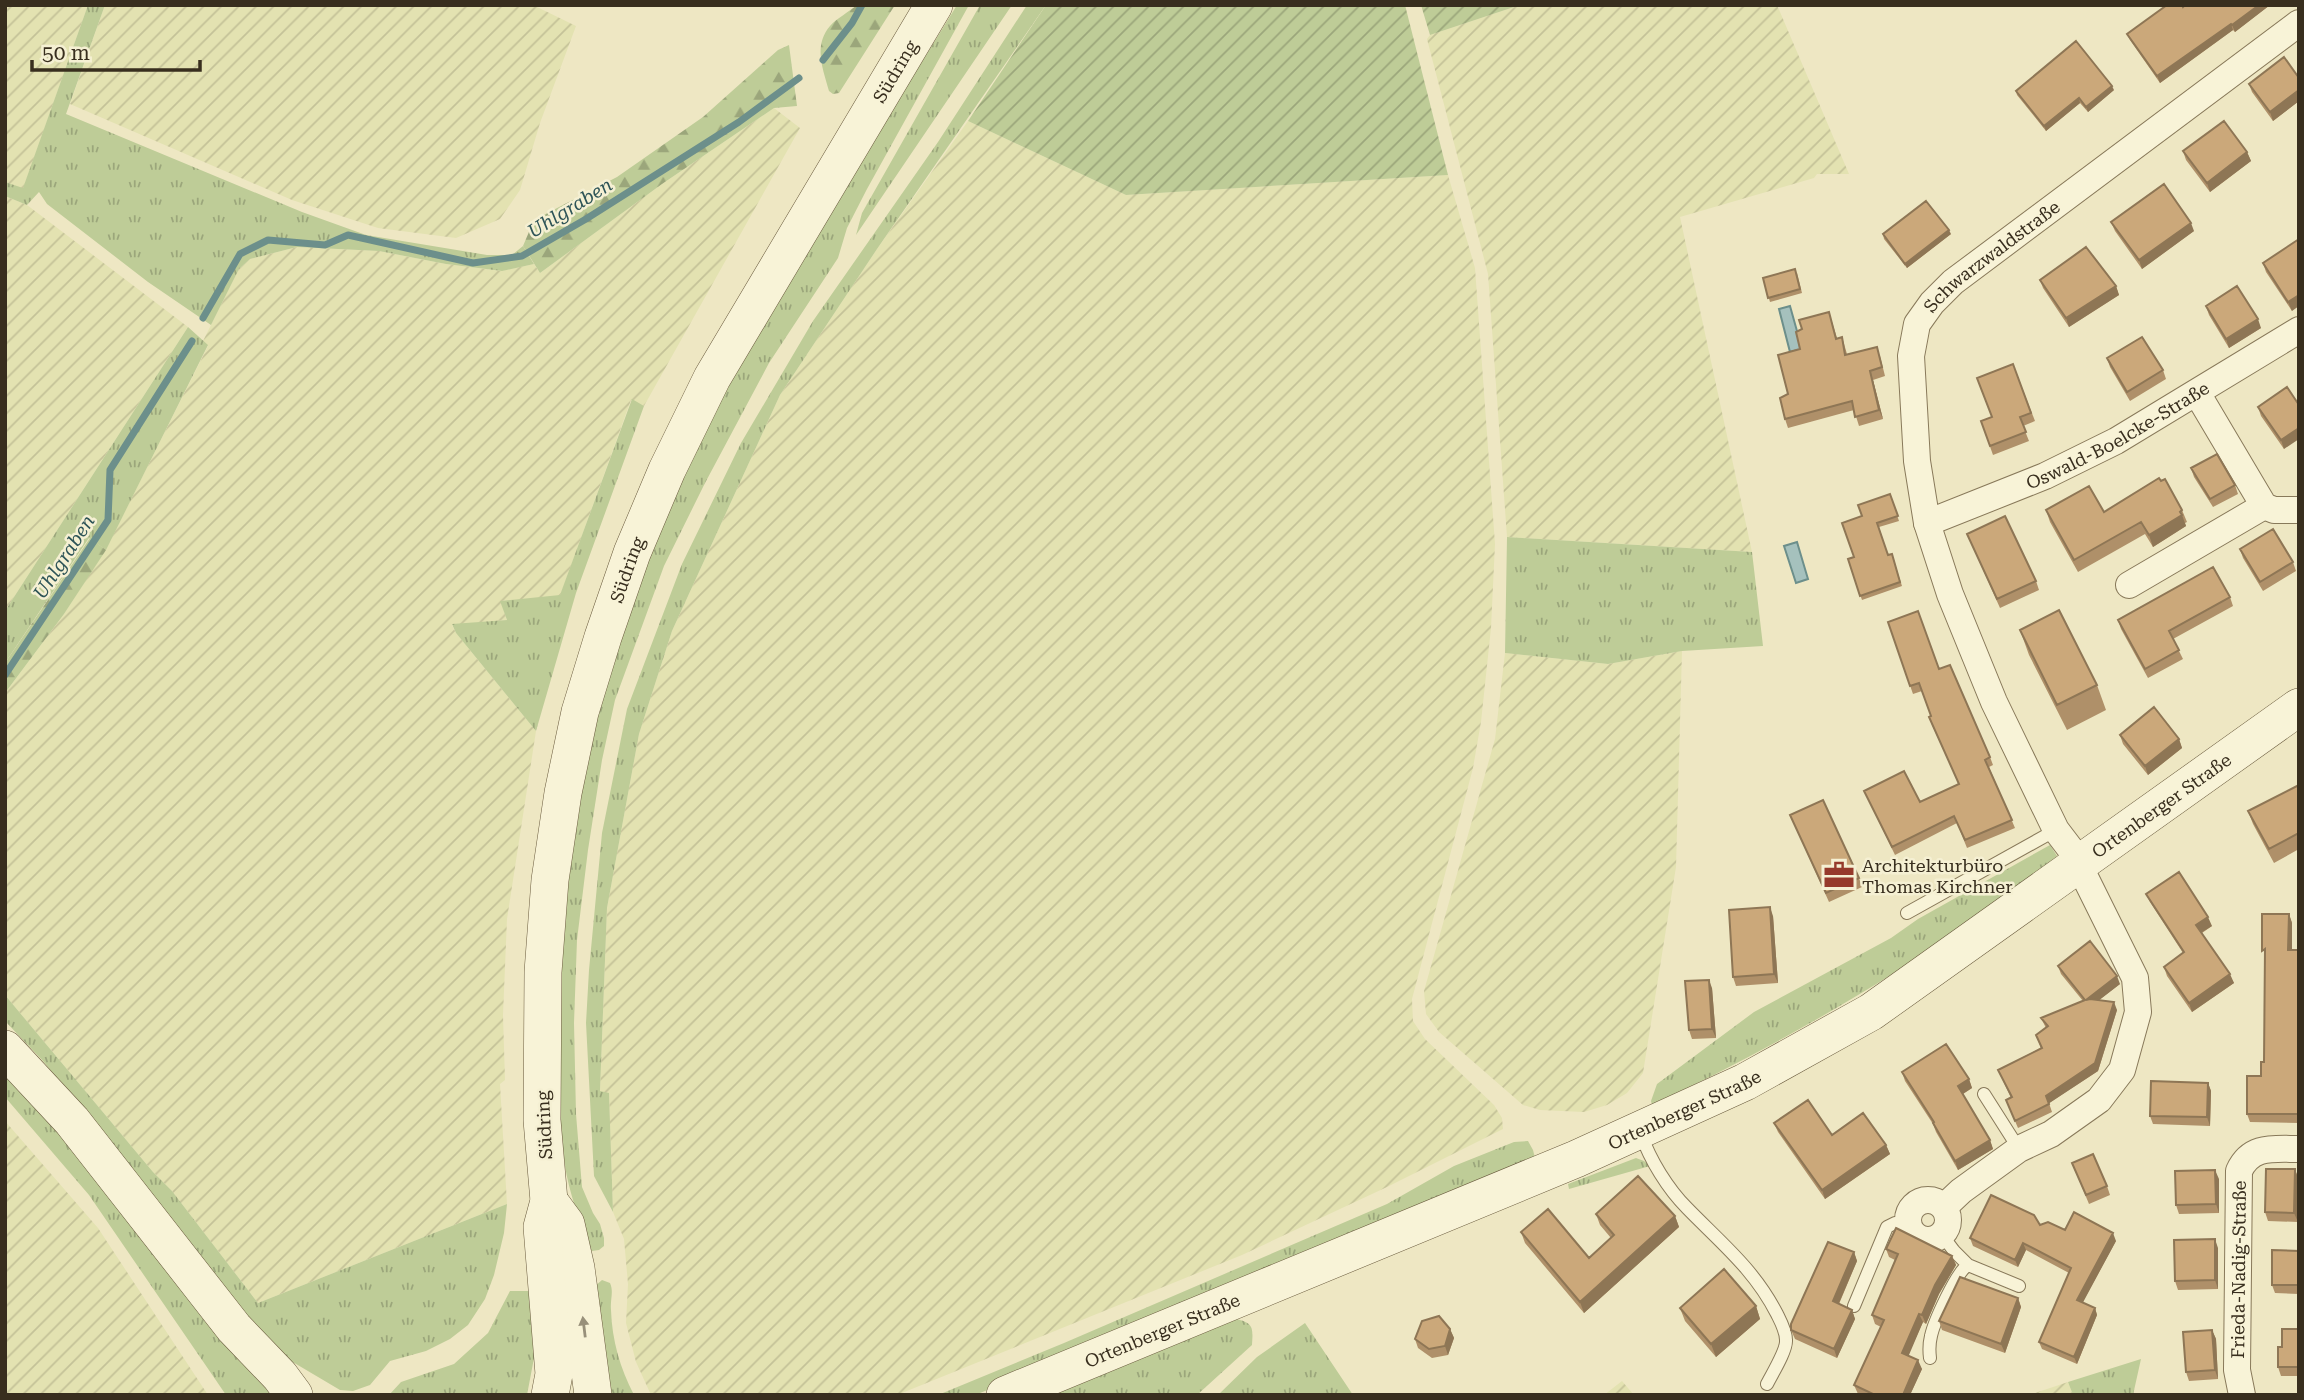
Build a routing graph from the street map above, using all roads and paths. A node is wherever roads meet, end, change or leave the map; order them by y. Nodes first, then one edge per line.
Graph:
1 (934, 5) edge
2 (2299, 23) edge
3 (2299, 330) edge
4 (2197, 393) junction
5 (2264, 506) junction
6 (2299, 510) edge
7 (1927, 523) junction
8 (2129, 585) dead end
9 (2299, 707) edge
10 (2056, 830) junction
11 (2079, 865) junction
12 (1907, 913) dead end
13 (5, 1049) edge
14 (1984, 1094) dead end
15 (1640, 1131) junction
16 (2019, 1149) junction
17 (2299, 1149) edge
18 (549, 1201) junction
19 (1944, 1207) junction
20 (1908, 1225) junction
21 (1942, 1235) junction
22 (1968, 1265) junction
23 (2019, 1286) dead end
24 (1854, 1306) dead end
25 (1930, 1358) dead end
26 (1767, 1384) dead end
27 (287, 1385) edge
28 (319, 1395) edge
29 (550, 1395) edge
30 (593, 1395) edge
31 (1005, 1395) edge
32 (2242, 1395) edge

1 - 18 main road, Südring
2 - 7 street, Schwarzwaldstraße
3 - 4 street, Oswald-Boelcke-Straße
4 - 5 street
4 - 7 street, Oswald-Boelcke-Straße
5 - 6 street
5 - 8 street
7 - 10 street, Schwarzwaldstraße
9 - 11 main road, Ortenberger Straße
10 - 11 street, Schwarzwaldstraße
10 - 12 lane
11 - 15 main road, Ortenberger Straße
11 - 16 street, Schwarzwaldstraße
13 - 27 main road
14 - 16 lane
15 - 26 lane
15 - 31 main road, Ortenberger Straße
16 - 19 street, Schwarzwaldstraße
17 - 32 street, Frieda-Nadig-Straße
18 - 29 main road, Südring
30 -> 18 main road, Südring
19 - 20 street
19 - 21 street
20 - 21 street
20 - 24 lane
21 - 22 lane
22 - 23 lane
22 - 25 lane
27 - 28 main road

